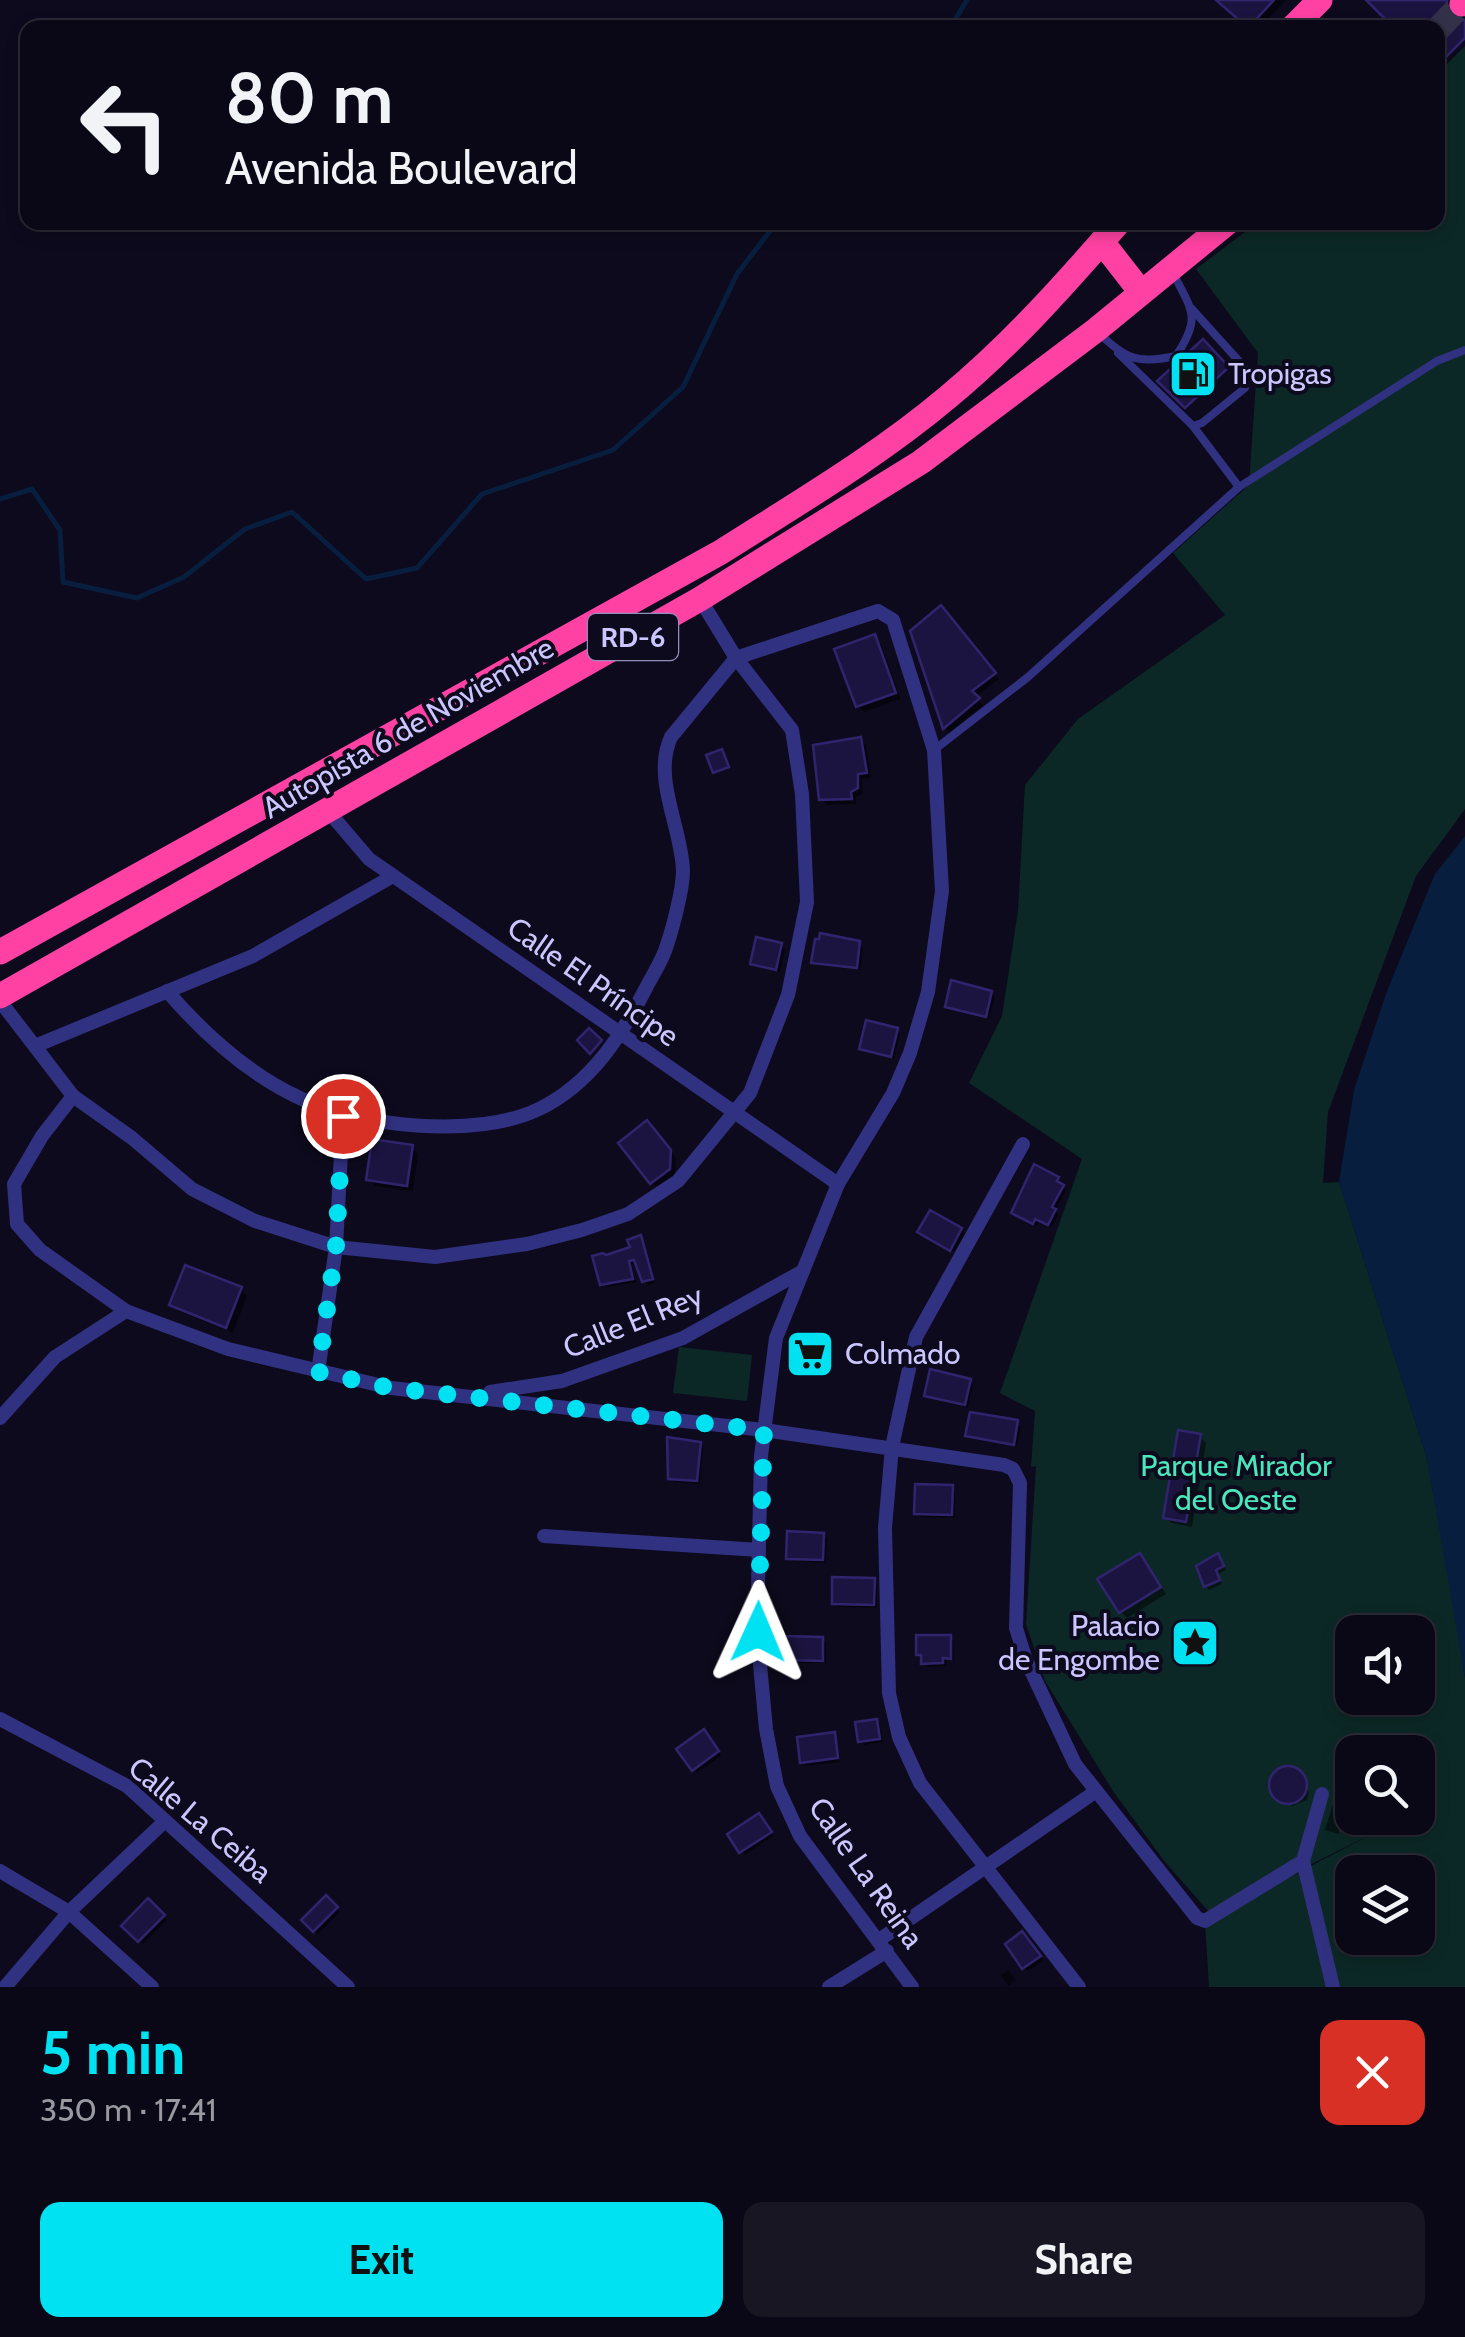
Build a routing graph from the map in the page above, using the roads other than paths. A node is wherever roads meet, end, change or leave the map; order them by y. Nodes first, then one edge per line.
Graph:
1 (1320, 0) edge
2 (1300, 20) edge
3 (1219, 230) edge
4 (1110, 232) edge
5 (1172, 270) junction
6 (1141, 292) junction
7 (1191, 308) junction
8 (1096, 330) junction
9 (1465, 350) edge
10 (1118, 352) junction
11 (1193, 426) junction
12 (1239, 487) junction
13 (700, 599) junction
14 (736, 658) junction
15 (934, 750) junction
16 (328, 811) junction
17 (393, 876) junction
18 (0, 952) edge
19 (166, 990) junction
20 (0, 998) edge
21 (621, 1037) junction
22 (34, 1046) junction
23 (73, 1096) junction
24 (733, 1111) junction
25 (343, 1116) junction
26 (1024, 1144) dead end
27 (838, 1184) junction
28 (336, 1246) junction
29 (803, 1271) junction
30 (126, 1311) junction
31 (318, 1372) junction
32 (474, 1395) junction
33 (0, 1418) edge
34 (764, 1430) junction
35 (892, 1448) junction
36 (544, 1536) dead end
37 (759, 1550) junction
38 (0, 1719) edge
39 (1095, 1792) junction
40 (1322, 1794) dead end
41 (166, 1822) junction
42 (1302, 1861) junction
43 (986, 1866) junction
44 (0, 1871) edge
45 (69, 1912) junction
46 (883, 1945) junction
47 (4, 1987) edge
48 (152, 1987) edge
49 (348, 1987) edge
50 (829, 1987) edge
51 (912, 1987) edge
52 (1079, 1987) edge
53 (1333, 1987) edge

1 - 2 highway
3 - 5 highway, Autopista 6 de Noviembre / RD-6
4 - 6 highway
4 - 18 highway, Autopista 6 de Noviembre / RD-6
5 - 6 highway, Autopista 6 de Noviembre / RD-6
5 - 7 lane
6 - 8 highway, Autopista 6 de Noviembre / RD-6
7 - 10 lane
7 - 11 lane
8 - 10 lane
8 - 13 highway, Autopista 6 de Noviembre / RD-6
9 - 12 lane
10 - 11 lane
11 - 12 lane
12 - 15 lane
13 - 14 street
13 - 16 highway, Autopista 6 de Noviembre / RD-6
14 - 15 street, Calle La Reina
14 - 21 street
14 - 24 street
15 - 27 street, Calle La Reina
16 - 17 street, Calle El Príncipe
16 - 20 highway, Autopista 6 de Noviembre / RD-6
17 - 19 street
17 - 21 street, Calle El Príncipe
19 - 22 street
19 - 25 street
20 - 22 street
21 - 24 street, Calle El Príncipe
21 - 25 street
22 - 23 street
23 - 28 street
23 - 30 street
24 - 27 street, Calle El Príncipe
24 - 28 street
25 - 28 street
26 - 35 street
27 - 29 street, Calle La Reina
28 - 31 street
29 - 32 street, Calle El Rey
29 - 34 street, Calle La Reina
30 - 31 street
30 - 33 street
31 - 32 street
32 - 34 street
34 - 35 street
34 - 37 street, Calle La Reina
35 - 39 street
35 - 43 street
36 - 37 street
37 - 46 street, Calle La Reina
38 - 41 street, Calle La Ceiba
39 - 42 street
39 - 43 street
40 - 42 street
41 - 45 street
41 - 49 street, Calle La Ceiba
42 - 53 street
43 - 46 street
43 - 52 street
44 - 45 street
45 - 47 street
45 - 48 street
46 - 50 street
46 - 51 street, Calle La Reina

